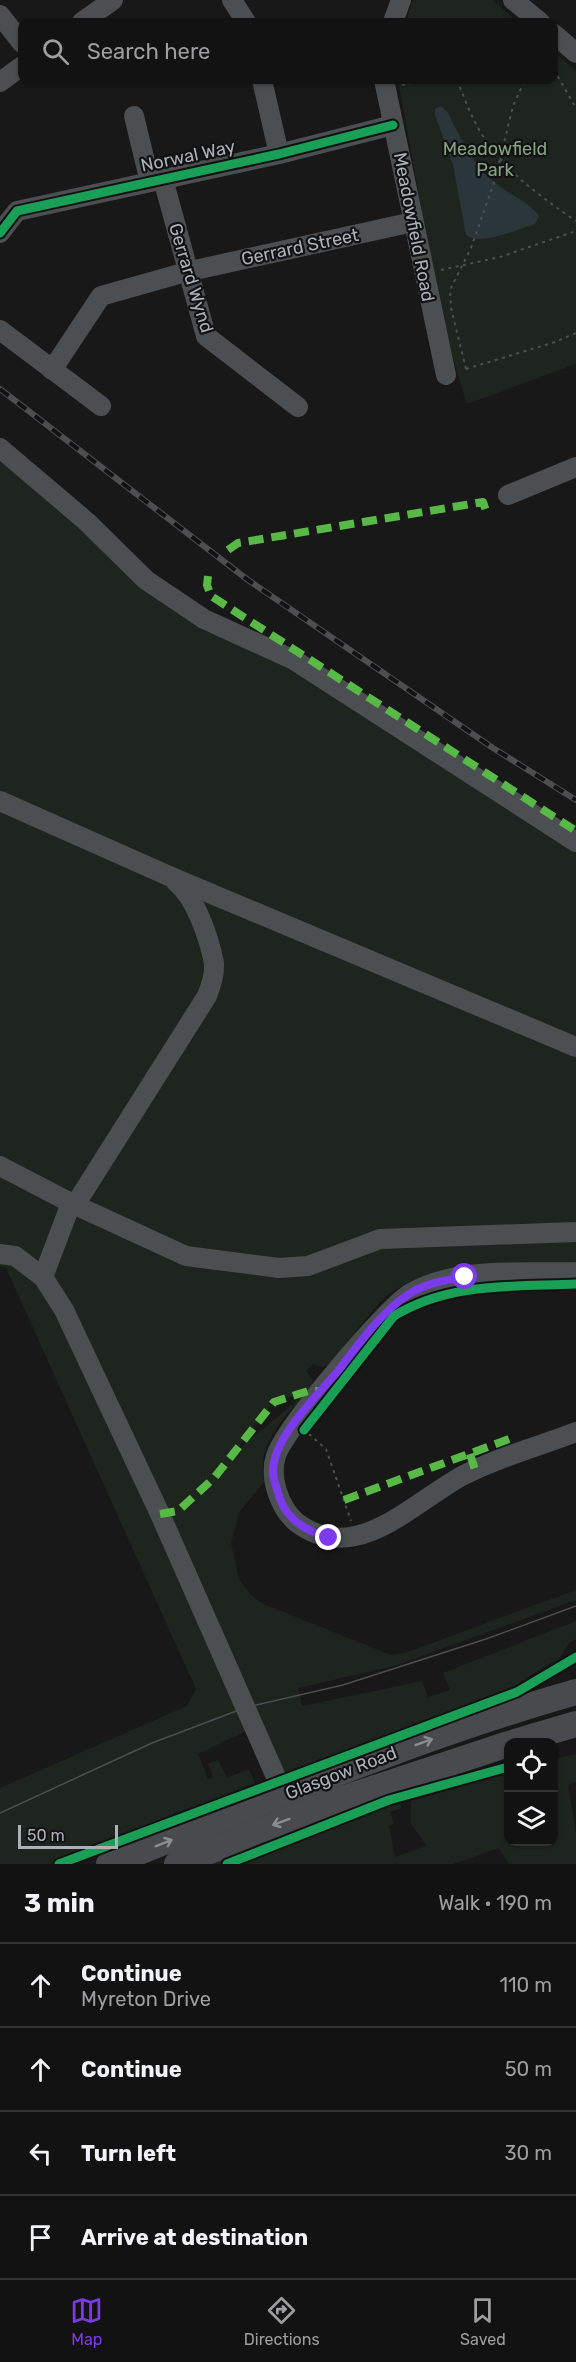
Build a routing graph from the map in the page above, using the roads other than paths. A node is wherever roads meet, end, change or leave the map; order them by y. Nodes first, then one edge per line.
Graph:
1 (113, 0) edge
2 (232, 0) edge
3 (401, 0) edge
4 (513, 0) edge
5 (0, 15) edge
6 (88, 18) edge
7 (243, 18) edge
8 (394, 18) edge
9 (535, 18) edge
10 (558, 37) edge
11 (18, 38) edge
12 (576, 53) edge
13 (18, 69) edge
14 (0, 82) edge
15 (263, 84) edge
16 (384, 84) edge
17 (134, 116) dead end
18 (393, 125) junction
19 (279, 154) junction
20 (157, 180) junction
21 (413, 222) junction
22 (0, 233) edge
23 (186, 272) junction
24 (0, 330) edge
25 (52, 370) junction
26 (446, 375) road end
27 (100, 406) dead end
28 (298, 406) dead end
29 (0, 448) edge
30 (576, 467) edge
31 (508, 495) dead end
32 (0, 801) edge
33 (576, 842) edge
34 (169, 876) junction
35 (576, 1047) edge
36 (0, 1166) edge
37 (72, 1205) junction
38 (576, 1232) edge
39 (0, 1254) edge
40 (576, 1272) edge
41 (43, 1277) junction
42 (576, 1432) edge
43 (576, 1684) edge
44 (576, 1692) edge
45 (509, 1711) junction
46 (576, 1724) edge
47 (576, 1737) edge
48 (531, 1738) edge
49 (558, 1742) edge
50 (504, 1745) edge
51 (504, 1756) edge
52 (284, 1795) junction
53 (336, 1802) junction
54 (110, 1864) edge
55 (177, 1864) edge

1 - 6 street
2 - 7 street
3 - 8 street
4 - 9 street
5 - 11 street
10 - 12 street
13 - 14 street
15 - 19 street
16 - 18 street, Meadowfield Road
17 - 20 street, Gerrard Wynd
18 - 19 street, Norwal Way
18 - 21 street, Meadowfield Road
19 - 20 street, Norwal Way
20 - 22 street, Norwal Way
20 - 23 street, Gerrard Wynd
21 - 23 street, Gerrard Street
21 - 26 street, Meadowfield Road
23 - 25 street, Gerrard Street
23 - 28 street, Gerrard Wynd
24 - 25 street
25 - 27 street
29 - 33 street
30 - 31 street
32 - 34 street
34 - 35 street
34 - 37 street
36 - 37 street
37 - 38 street
37 - 41 street
39 - 41 street
40 - 42 street
41 - 52 street
43 - 45 main road
44 - 45 main road, Glasgow Road
52 -> 45 main road, Glasgow Road
46 - 48 main road
47 - 49 main road
50 - 53 main road, Glasgow Road
51 - 53 main road
54 -> 52 main road, Glasgow Road
53 -> 55 main road, Glasgow Road

